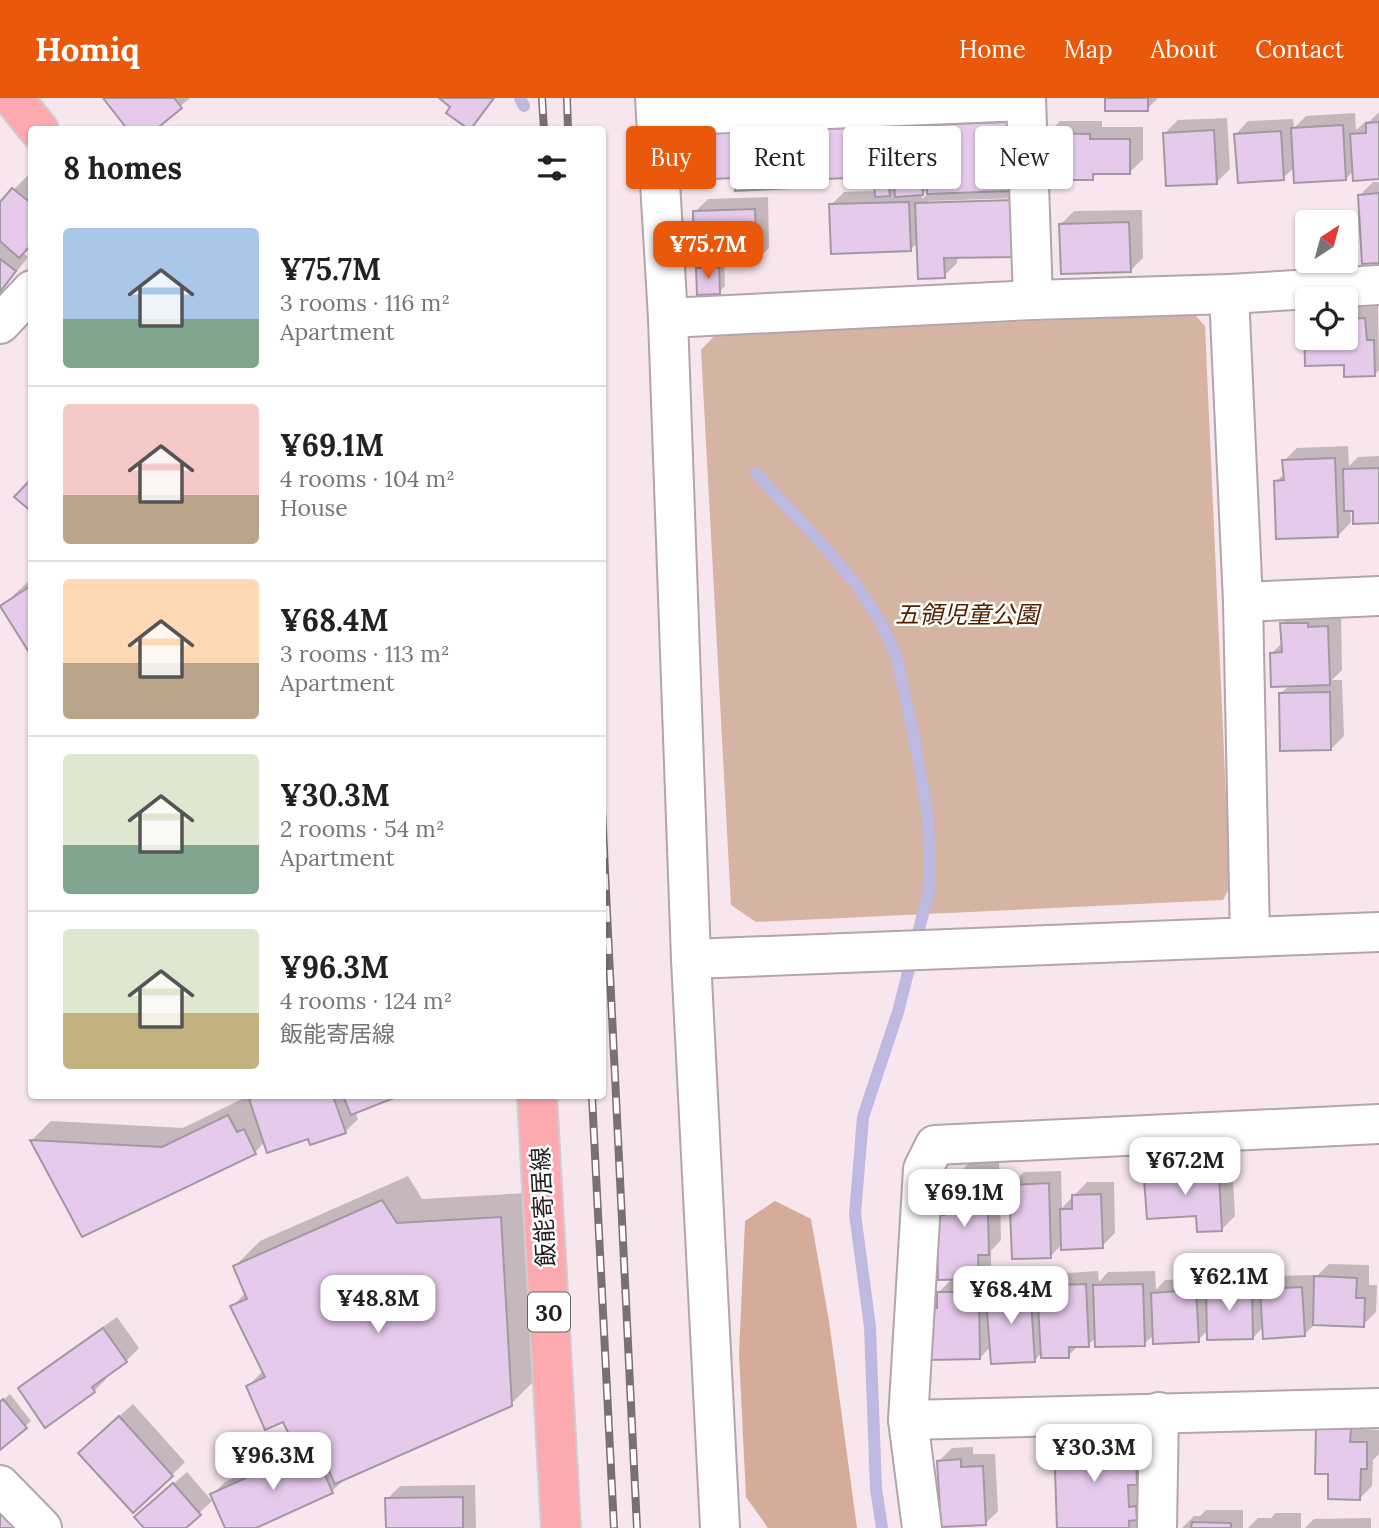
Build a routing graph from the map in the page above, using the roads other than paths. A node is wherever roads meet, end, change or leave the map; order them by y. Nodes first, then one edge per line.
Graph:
1 (13, 98) edge
2 (1026, 99) edge
3 (655, 107) edge
4 (36, 126) edge
5 (1379, 285) edge
6 (28, 294) edge
7 (1229, 294) junction
8 (1033, 300) junction
9 (668, 318) junction
10 (0, 324) edge
11 (1379, 596) edge
12 (1243, 602) junction
13 (1379, 932) edge
14 (1250, 937) junction
15 (691, 960) junction
16 (537, 1099) edge
17 (1379, 1124) edge
18 (1379, 1408) edge
19 (1159, 1412) junction
20 (908, 1420) junction
21 (0, 1485) edge
22 (42, 1528) edge
23 (561, 1528) edge
24 (720, 1528) edge
25 (922, 1528) edge
26 (1157, 1528) edge

1 - 4 main road
2 - 3 street
2 - 8 street
3 - 9 street
5 - 7 street
6 - 10 street
7 - 8 street
7 - 12 street
8 - 9 street
9 - 15 street
11 - 12 street
12 - 14 street
13 - 14 street
14 - 15 street
15 - 24 street
16 - 23 main road, 飯能寄居線 / 30
17 - 20 street
18 - 19 street
19 - 20 street
19 - 26 street
20 - 25 street
21 - 22 street

